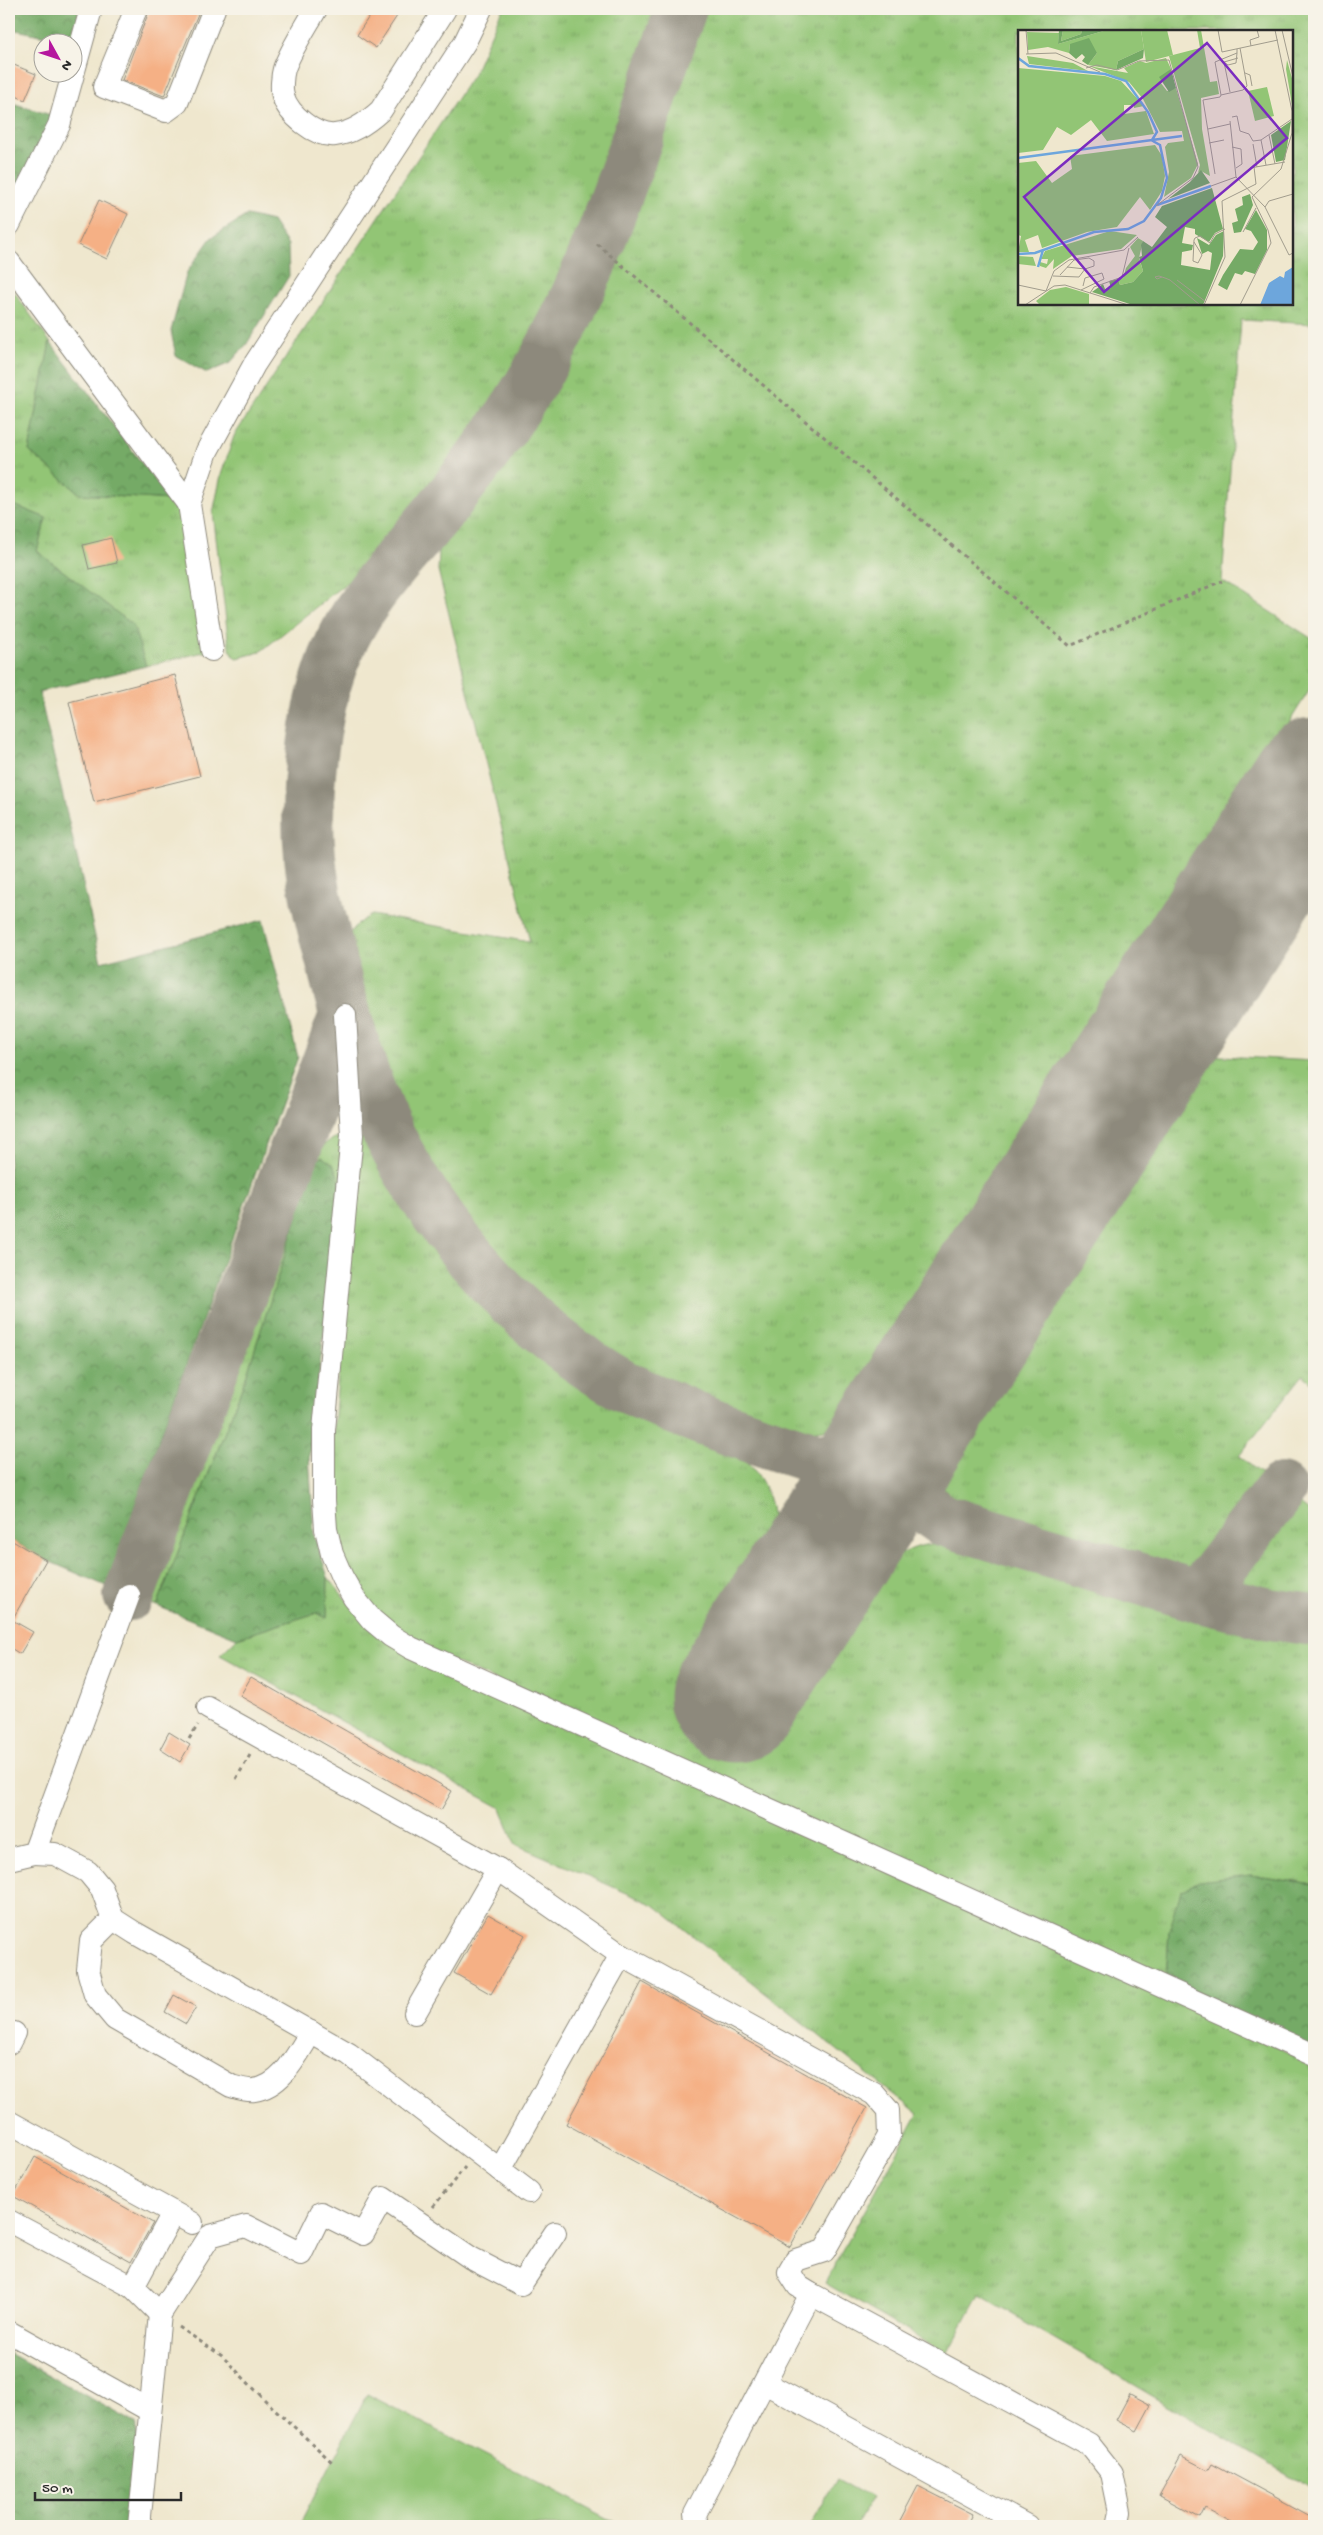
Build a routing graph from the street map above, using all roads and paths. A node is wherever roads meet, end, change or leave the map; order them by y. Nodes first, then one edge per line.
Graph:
1 (91, 9) edge
2 (136, 9) edge
3 (214, 9) edge
4 (316, 9) edge
5 (445, 9) edge
6 (481, 9) edge
7 (9, 225) edge
8 (598, 244) dead end
9 (9, 262) edge
10 (189, 504) junction
11 (1222, 581) dead end
12 (212, 650) dead end
13 (345, 1015) dead end
14 (129, 1595) dead end
15 (208, 1708) dead end
16 (260, 1737) junction
17 (236, 1779) dead end
18 (34, 1853) junction
19 (9, 1859) edge
20 (498, 1869) junction
21 (114, 1919) junction
22 (621, 1955) junction
23 (415, 2013) dead end
24 (311, 2032) junction
25 (1314, 2055) edge
26 (9, 2122) edge
27 (477, 2152) junction
28 (500, 2170) junction
29 (529, 2192) dead end
30 (9, 2221) edge
31 (420, 2223) junction
32 (554, 2233) dead end
33 (133, 2287) junction
34 (811, 2294) junction
35 (160, 2314) junction
36 (9, 2332) edge
37 (765, 2383) junction
38 (149, 2410) junction
39 (332, 2462) dead end
40 (138, 2526) edge
41 (697, 2526) edge
42 (1027, 2526) edge
43 (1117, 2526) edge

1 - 7 lane
2 - 3 lane
4 - 5 lane
6 - 10 lane
8 - 11 path
9 - 10 lane
10 - 12 lane
13 - 25 lane
14 - 18 lane
15 - 16 lane
16 - 17 path
16 - 20 lane
18 - 19 lane
18 - 21 lane
20 - 22 lane
20 - 23 lane
21 - 24 lane
21 - 24 lane
22 - 28 lane
22 - 34 lane
24 - 27 lane
26 - 33 lane
27 - 28 lane
27 - 31 path
28 - 29 lane
30 - 33 lane
31 - 32 lane
31 - 35 lane
33 - 35 lane
34 - 37 lane
34 - 43 lane
35 - 38 lane
35 - 39 path
36 - 38 lane
37 - 41 lane
37 - 42 lane
38 - 40 lane

